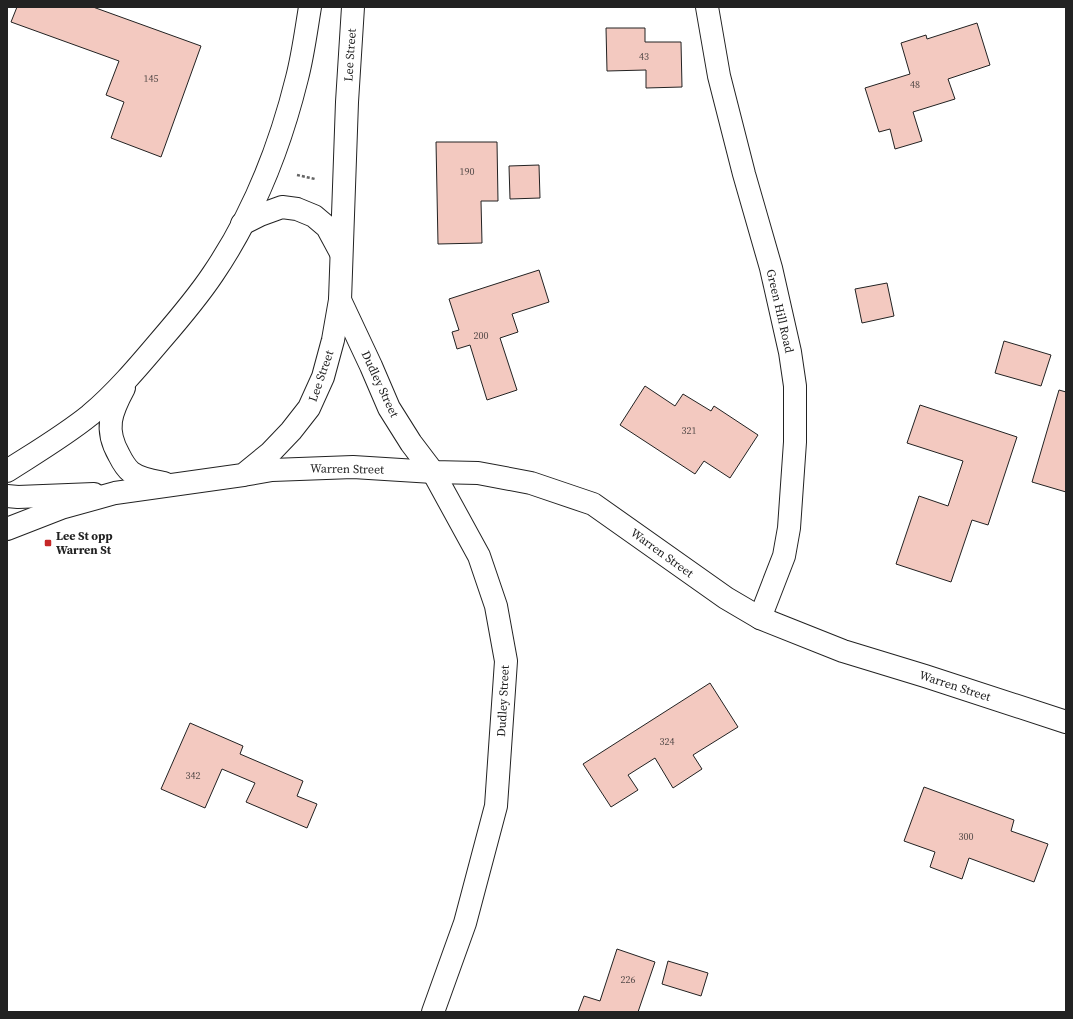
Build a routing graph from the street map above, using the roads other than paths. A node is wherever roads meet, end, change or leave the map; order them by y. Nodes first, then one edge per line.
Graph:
1 (310, 7) edge
2 (353, 7) edge
3 (707, 7) edge
4 (242, 224) junction
5 (342, 254) junction
6 (340, 300) junction
7 (134, 372) junction
8 (7, 471) edge
9 (433, 472) junction
10 (243, 474) junction
11 (169, 485) junction
12 (115, 493) junction
13 (7, 496) edge
14 (7, 529) edge
15 (760, 618) junction
16 (1066, 722) edge
17 (433, 1012) edge

1 - 4 street
2 - 5 street, Lee Street
3 - 15 street, Green Hill Road
4 - 5 street
4 - 7 street
5 - 6 street, Lee Street
6 - 9 street, Dudley Street
6 - 10 street, Lee Street
7 - 8 street
7 - 11 street
9 - 10 street, Warren Street
9 - 15 street, Warren Street
9 - 17 street, Dudley Street
10 - 11 street, Lee Street
11 - 12 street, Lee Street
12 - 13 street
12 - 14 street, Lee Street
15 - 16 street, Warren Street

